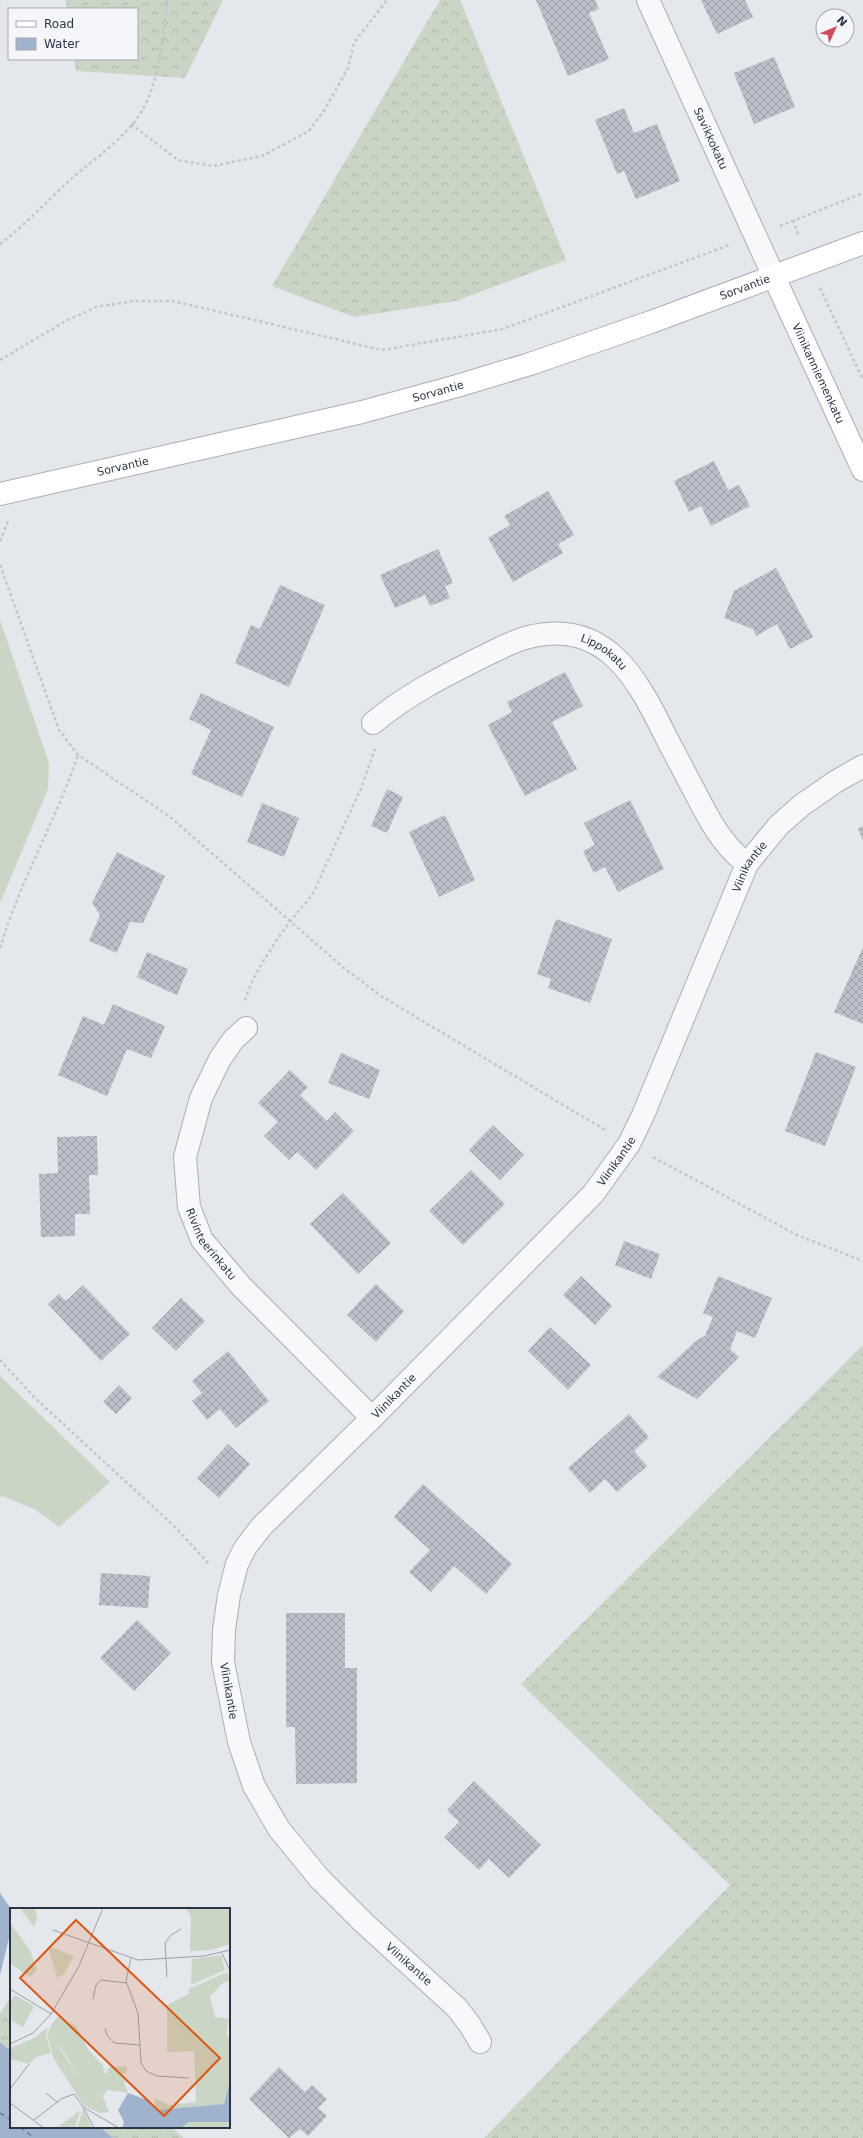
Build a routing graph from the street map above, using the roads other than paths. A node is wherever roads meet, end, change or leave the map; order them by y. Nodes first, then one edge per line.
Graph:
1 (648, 0) edge
2 (863, 243) edge
3 (774, 277) junction
4 (863, 470) edge
5 (0, 494) edge
6 (374, 723) road end
7 (863, 766) edge
8 (747, 864) junction
9 (246, 1028) road end
10 (372, 1418) junction
11 (480, 2042) dead end

1 - 3 street, Savikkokatu
2 - 3 main road, Sorvantie
3 - 4 main road, Viinikanniemenkatu
3 - 5 main road, Sorvantie
6 - 8 street, Lippokatu
7 - 8 street, Viinikantie
8 - 10 street, Viinikantie
9 - 10 street, Rivinteerinkatu
10 - 11 street, Viinikantie

